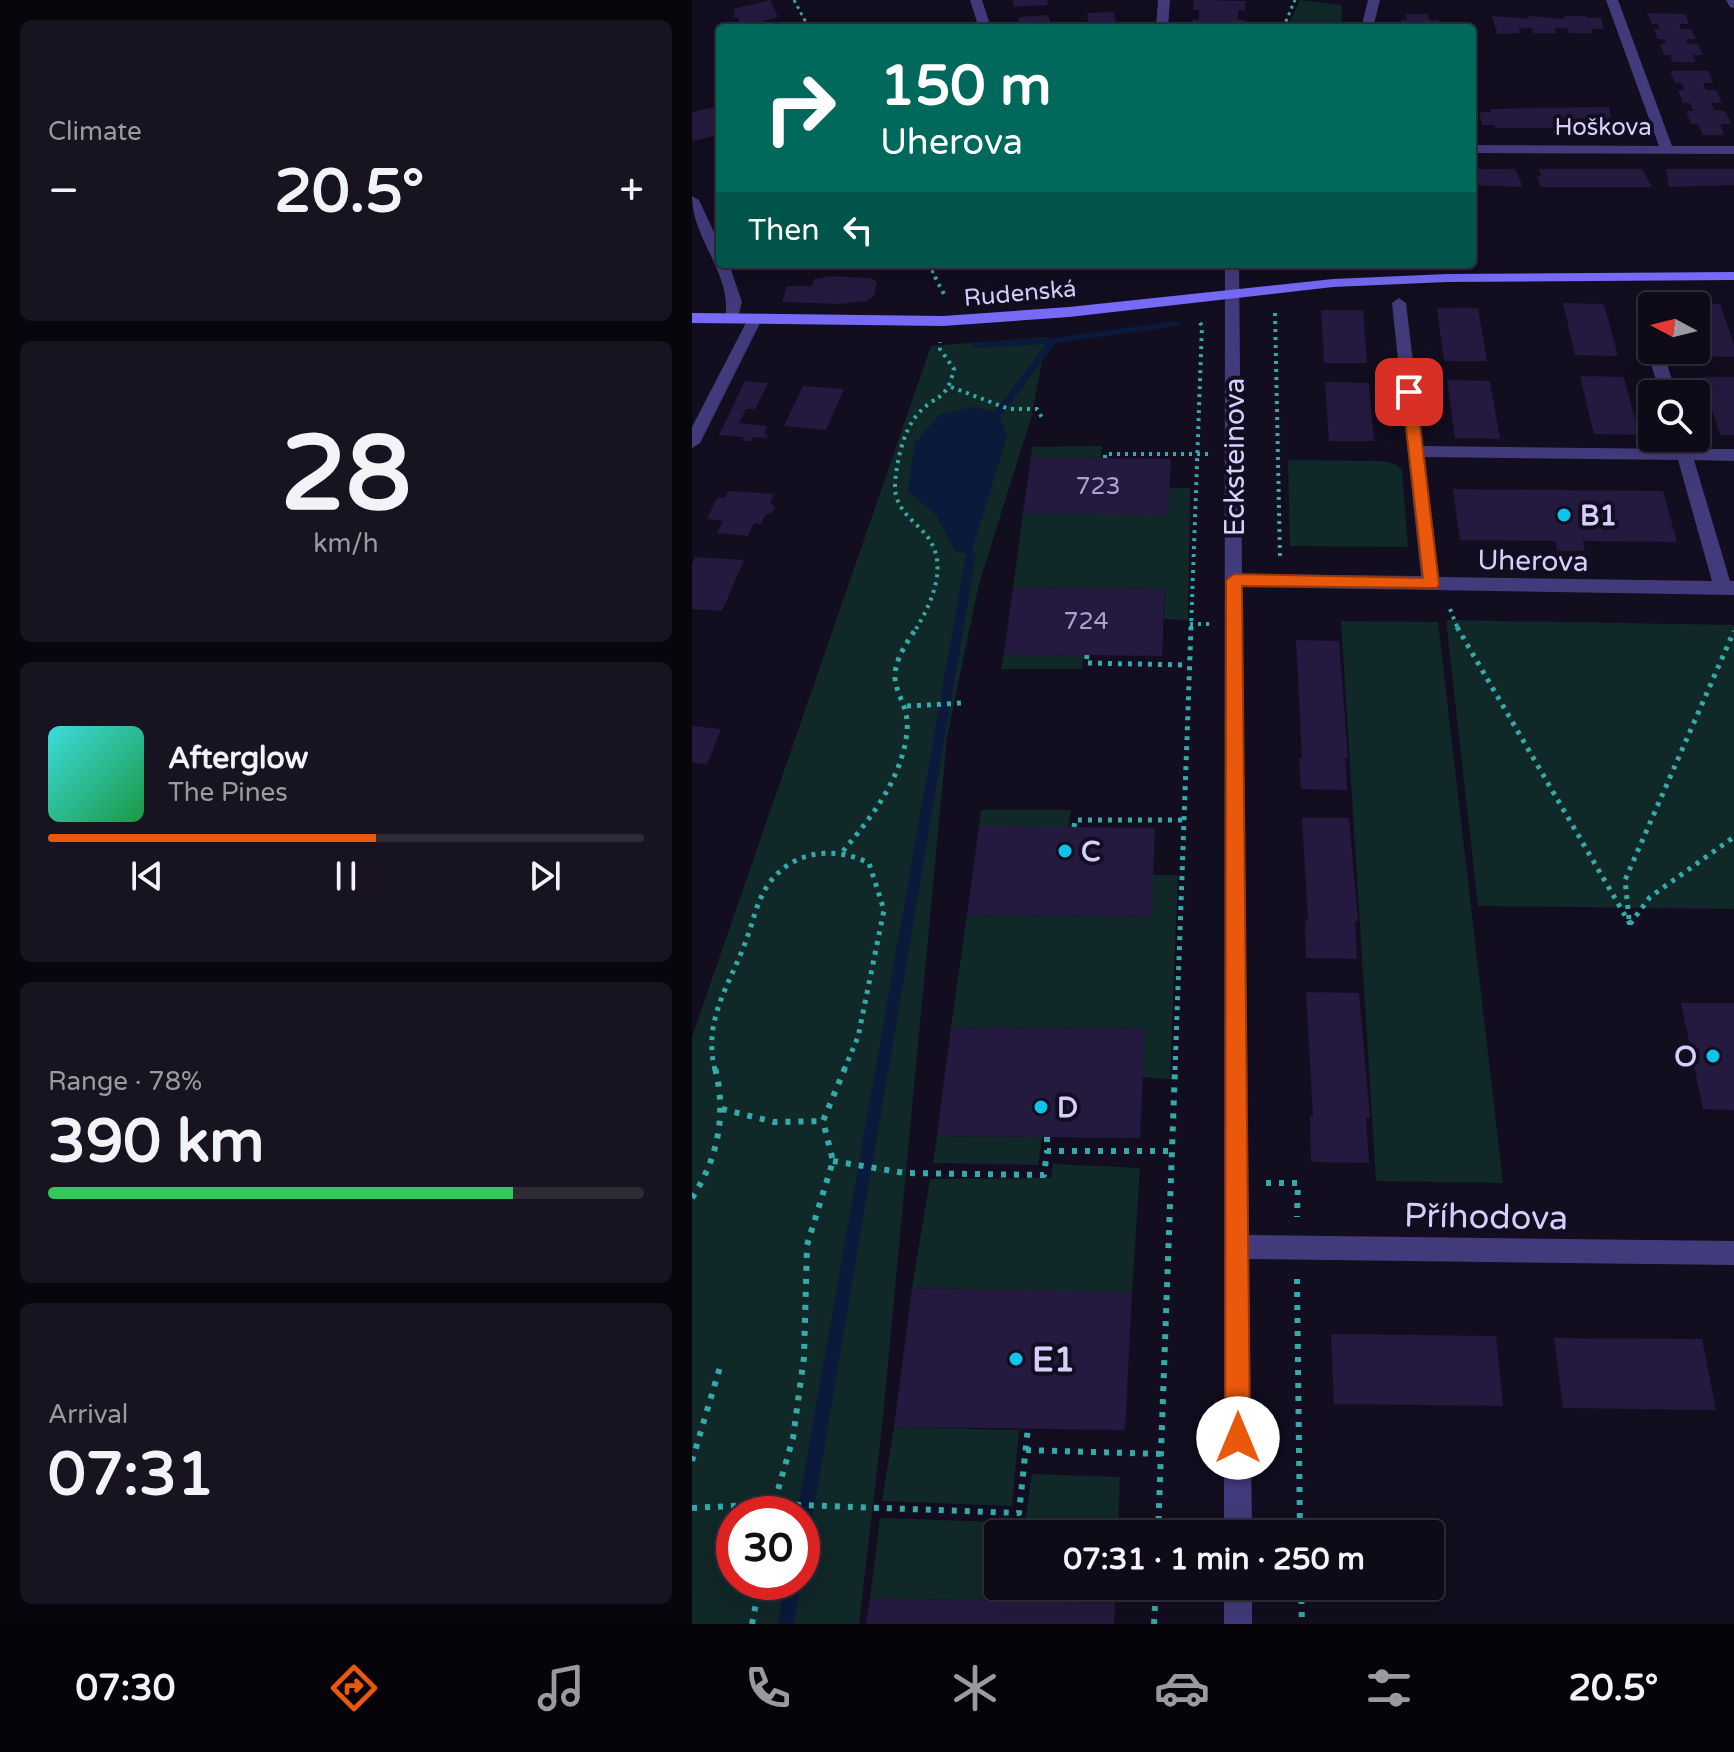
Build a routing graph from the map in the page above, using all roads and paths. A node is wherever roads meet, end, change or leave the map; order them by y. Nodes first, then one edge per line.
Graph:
1 (794, 0) edge
2 (976, 0) edge
3 (1164, 0) edge
4 (1295, 0) edge
5 (1374, 0) edge
6 (1595, 0) edge
7 (1612, 0) edge
8 (1621, 0) edge
9 (807, 24) edge
10 (984, 24) edge
11 (1162, 24) edge
12 (1285, 24) edge
13 (1368, 24) edge
14 (1476, 149) edge
15 (1667, 149) junction
16 (1734, 150) edge
17 (692, 200) edge
18 (716, 251) edge
19 (723, 268) edge
20 (931, 268) edge
21 (1232, 268) edge
22 (1734, 276) edge
23 (1234, 293) junction
24 (1399, 303) dead end
25 (1275, 313) dead end
26 (1196, 316) dead end
27 (692, 318) edge
28 (732, 318) junction
29 (755, 319) junction
30 (943, 321) junction
31 (955, 339) dead end
32 (940, 341) junction
33 (951, 387) junction
34 (1044, 421) dead end
35 (692, 443) edge
36 (1638, 447) edge
37 (1416, 451) junction
38 (1710, 451) edge
39 (1685, 452) edge
40 (1196, 454) junction
41 (1234, 454) junction
42 (1734, 455) edge
43 (1105, 458) dead end
44 (1234, 580) junction
45 (1301, 581) junction
46 (1436, 584) junction
47 (1728, 588) edge
48 (1734, 631) edge
49 (1087, 655) dead end
50 (1188, 665) junction
51 (963, 703) dead end
52 (907, 706) junction
53 (1183, 820) junction
54 (1074, 827) dead end
55 (1734, 837) edge
56 (843, 851) junction
57 (1630, 924) junction
58 (722, 1109) junction
59 (823, 1121) junction
60 (1047, 1137) dead end
61 (1047, 1151) junction
62 (1173, 1151) junction
63 (833, 1161) junction
64 (1261, 1183) dead end
65 (692, 1198) edge
66 (1237, 1247) junction
67 (1296, 1247) junction
68 (1734, 1253) edge
69 (720, 1367) dead end
70 (1028, 1427) dead end
71 (1026, 1450) junction
72 (1161, 1454) junction
73 (692, 1461) edge
74 (775, 1496) edge
75 (820, 1506) edge
76 (716, 1507) edge
77 (692, 1508) edge
78 (1159, 1520) edge
79 (1238, 1520) edge
80 (1300, 1520) edge
81 (757, 1600) edge
82 (1155, 1600) edge
83 (1238, 1600) edge
84 (1301, 1600) edge
85 (752, 1624) edge
86 (1154, 1624) edge
87 (1238, 1624) edge
88 (1302, 1624) edge

1 - 9 path
2 - 10 street
3 - 11 street
4 - 12 path
5 - 13 street
6 - 7 street
7 - 8 street
7 - 15 street
14 - 15 street, Hoškova
15 - 16 street, Hoškova
17 - 18 street
19 - 28 street
20 - 30 path
21 - 23 street, Ecksteinova
22 - 23 street, Rudenská
23 - 30 street, Rudenská
23 - 41 street, Ecksteinova
24 - 37 street
25 - 45 path
26 - 40 path
27 - 28 street, Rudenská
28 - 29 street, Rudenská
29 - 30 street, Rudenská
29 - 35 street
30 - 32 path
31 - 32 path
32 - 33 path
33 - 34 path
33 - 52 path
36 - 37 street
37 - 46 street
38 - 42 street
39 - 47 street
40 - 41 path
40 - 43 path
40 - 50 path
41 - 44 street, Ecksteinova
44 - 45 street, Uherova
44 - 66 street, Ecksteinova
45 - 46 street, Uherova
46 - 47 street, Uherova
46 - 57 path
48 - 57 path
49 - 50 path
50 - 53 path
51 - 52 path
52 - 56 path
53 - 54 path
53 - 62 path
55 - 57 path
56 - 58 path
56 - 59 path
58 - 59 path
58 - 65 path
59 - 63 path
60 - 61 path
61 - 62 path
61 - 63 path
62 - 72 path
63 - 74 path
64 - 67 path
66 - 67 street, Příhodova
66 - 79 street, Ecksteinova
67 - 68 street, Příhodova
67 - 80 path
69 - 73 path
70 - 71 path
71 - 72 path
71 - 75 path
72 - 78 path
76 - 77 path
81 - 85 path
82 - 86 path
83 - 87 street
84 - 88 path

